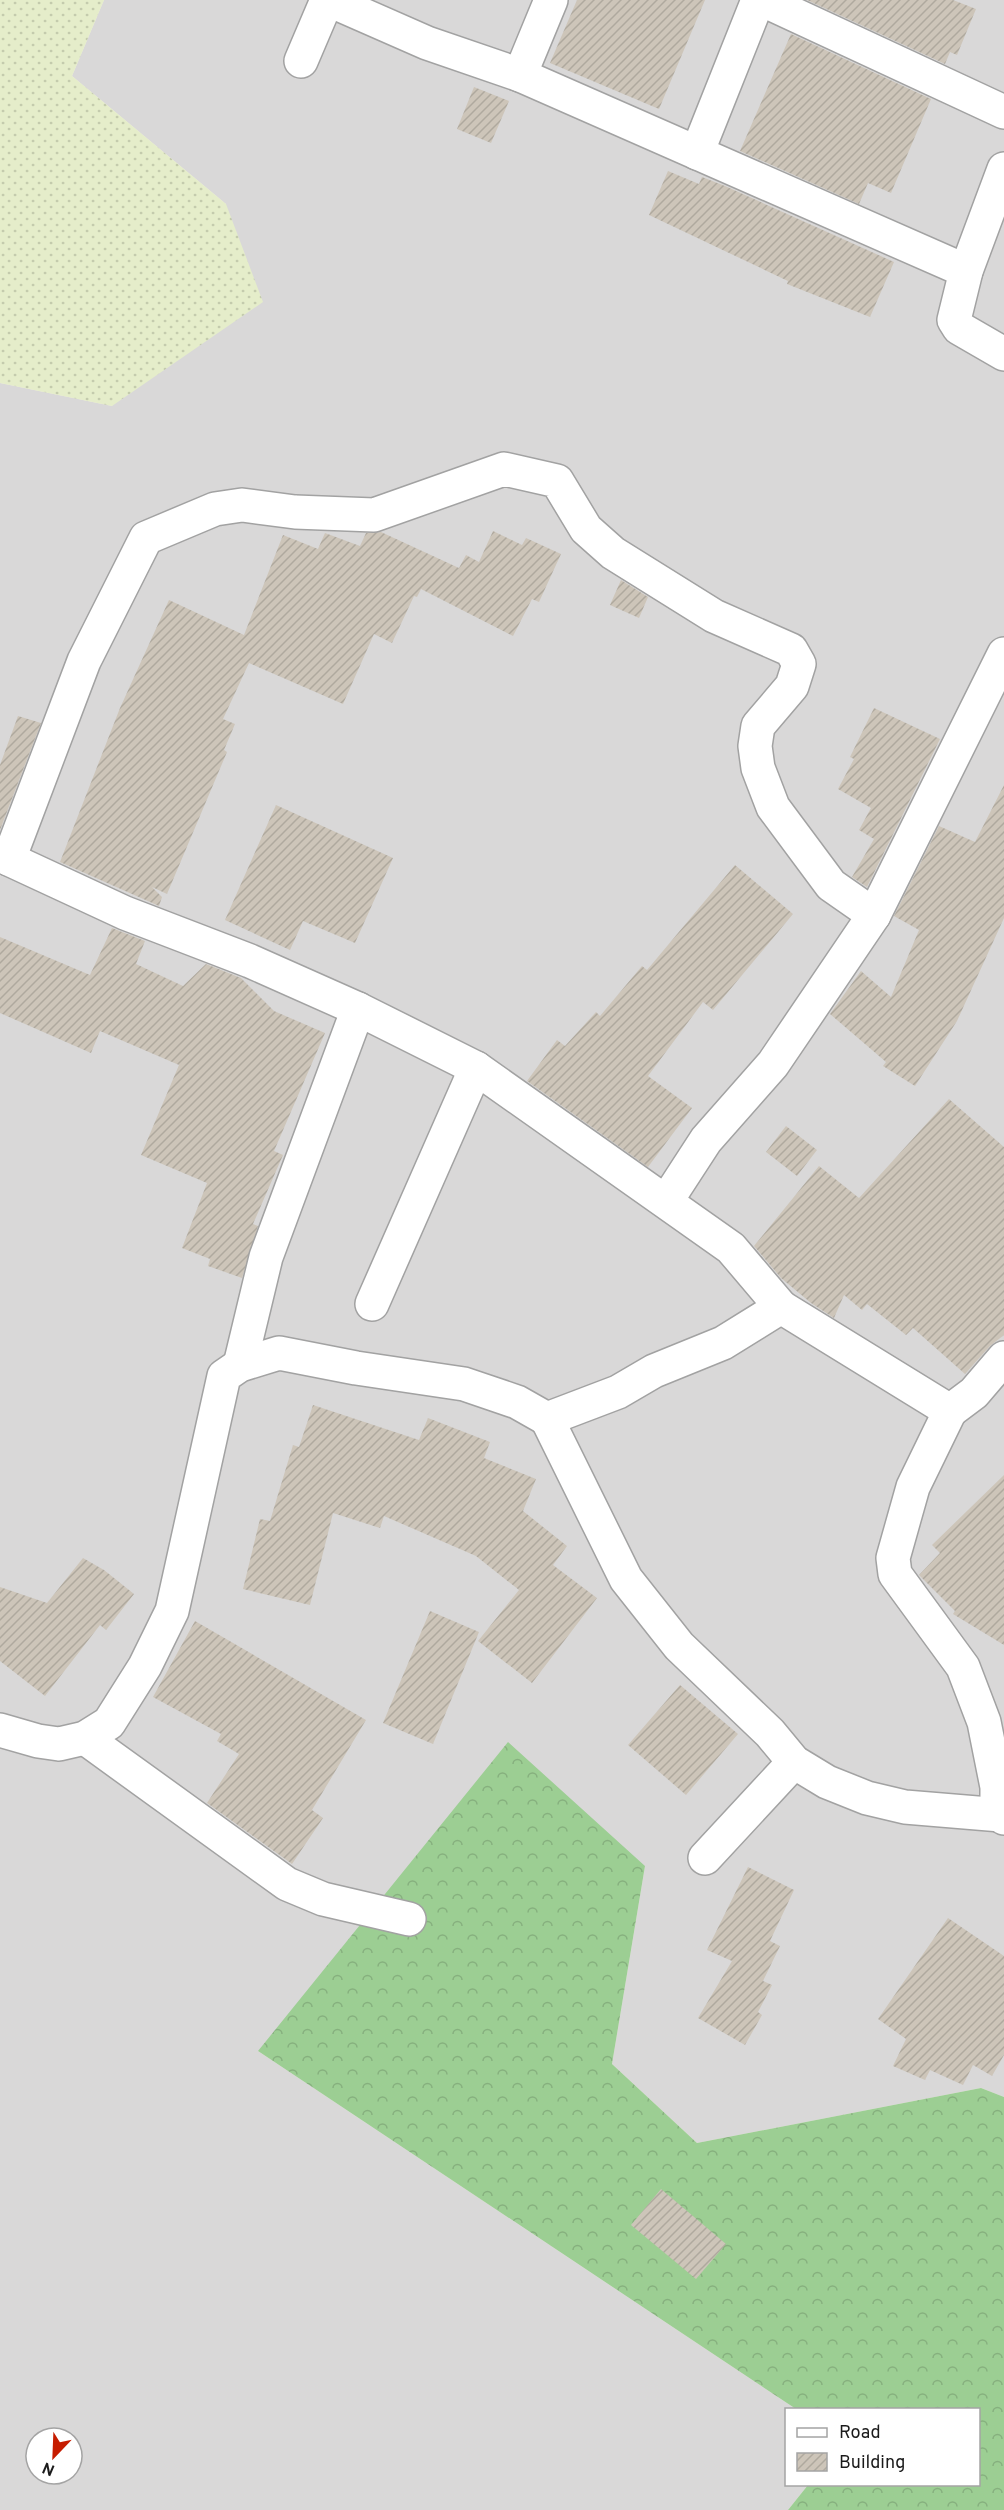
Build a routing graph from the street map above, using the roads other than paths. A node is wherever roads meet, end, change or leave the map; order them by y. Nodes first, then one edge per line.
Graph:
1 (328, 0) edge
2 (551, 0) edge
3 (760, 0) edge
4 (301, 61) dead end
5 (520, 75) junction
6 (1004, 112) edge
7 (697, 153) junction
8 (1004, 169) edge
9 (966, 271) junction
10 (1004, 354) edge
11 (1004, 654) edge
12 (5, 857) edge
13 (874, 915) junction
14 (358, 1009) junction
15 (476, 1068) junction
16 (667, 1200) junction
17 (372, 1304) dead end
18 (781, 1307) junction
19 (1004, 1358) edge
20 (240, 1365) junction
21 (950, 1410) junction
22 (547, 1419) junction
23 (994, 1717) edge
24 (0, 1730) edge
25 (86, 1738) junction
26 (794, 1762) junction
27 (1003, 1816) edge
28 (705, 1858) dead end
29 (408, 1919) dead end

1 - 4 street
1 - 5 street
2 - 5 street
3 - 6 street
3 - 7 street
5 - 7 street
7 - 9 street
8 - 9 street
9 - 10 street
11 - 13 street
12 - 13 street
12 - 14 street
13 - 16 street
14 - 15 street
14 - 20 street
15 - 16 street
15 - 17 street
16 - 18 street
18 - 21 street
18 - 22 street
19 - 21 street
20 - 22 street
20 - 25 street
21 - 23 street
22 - 26 street
23 - 27 street
24 - 25 street
25 - 29 street
26 - 27 street
26 - 28 street

